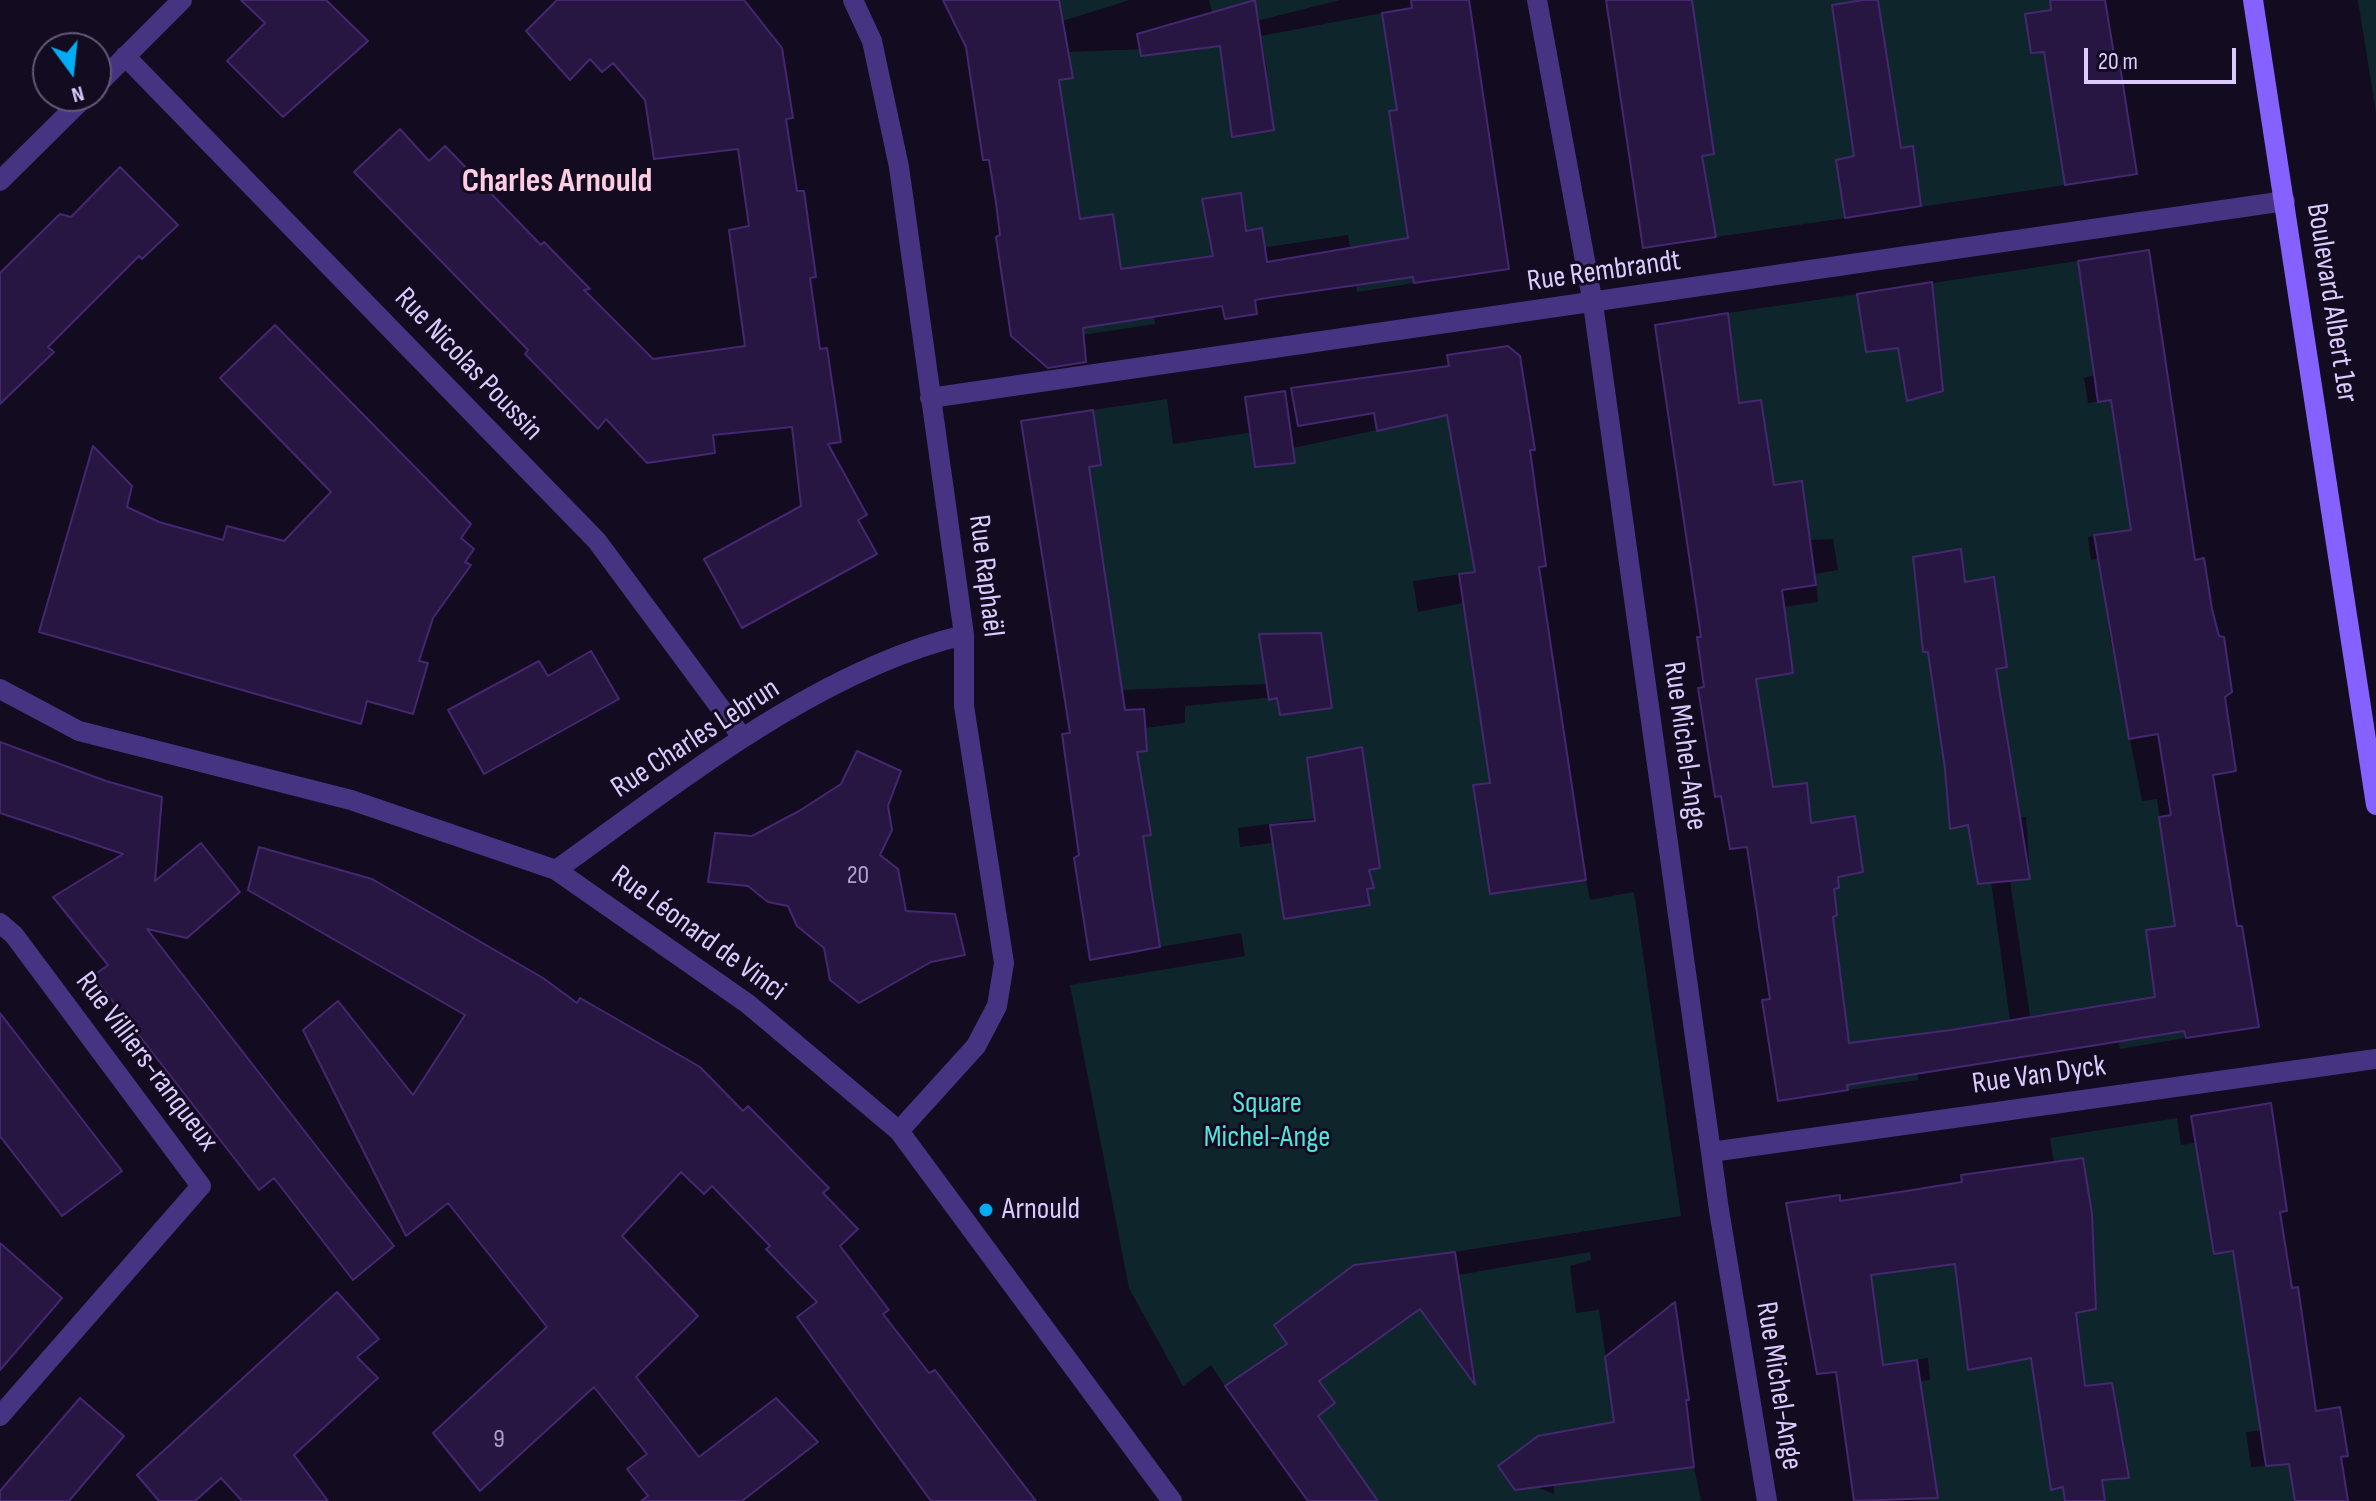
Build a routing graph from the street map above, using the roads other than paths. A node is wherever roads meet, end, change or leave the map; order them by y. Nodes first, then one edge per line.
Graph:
1 (182, 0) edge
2 (853, 0) edge
3 (1537, 0) edge
4 (2253, 0) edge
5 (125, 56) junction
6 (112, 69) edge
7 (70, 112) edge
8 (0, 181) edge
9 (2285, 201) junction
10 (1593, 304) junction
11 (930, 398) junction
12 (964, 635) junction
13 (0, 689) edge
14 (742, 737) junction
15 (2376, 805) edge
16 (556, 870) junction
17 (0, 923) edge
18 (2376, 1059) edge
19 (899, 1131) junction
20 (1711, 1152) junction
21 (0, 1416) edge
22 (1172, 1501) edge
23 (1767, 1501) edge

1 - 5 street
2 - 11 street, Rue Raphaël
3 - 10 street, Rue Michel-Ange
4 - 9 main road, Boulevard Albert 1er
5 - 6 street
5 - 14 street, Rue Nicolas Poussin
7 - 8 street
9 - 10 street, Rue Rembrandt
9 - 15 main road, Boulevard Albert 1er
10 - 11 street, Rue Rembrandt
10 - 20 street, Rue Michel-Ange
11 - 12 street, Rue Raphaël
12 - 14 street, Rue Charles Lebrun
12 - 19 street, Rue Raphaël
13 - 16 street, Rue Léonard de Vinci
14 - 16 street, Rue Charles Lebrun
16 - 19 street, Rue Léonard de Vinci
17 - 21 street, Rue Villiers-ranqueux
18 - 20 street, Rue Van Dyck
19 - 22 street, Rue Léonard de Vinci
20 - 23 street, Rue Michel-Ange

